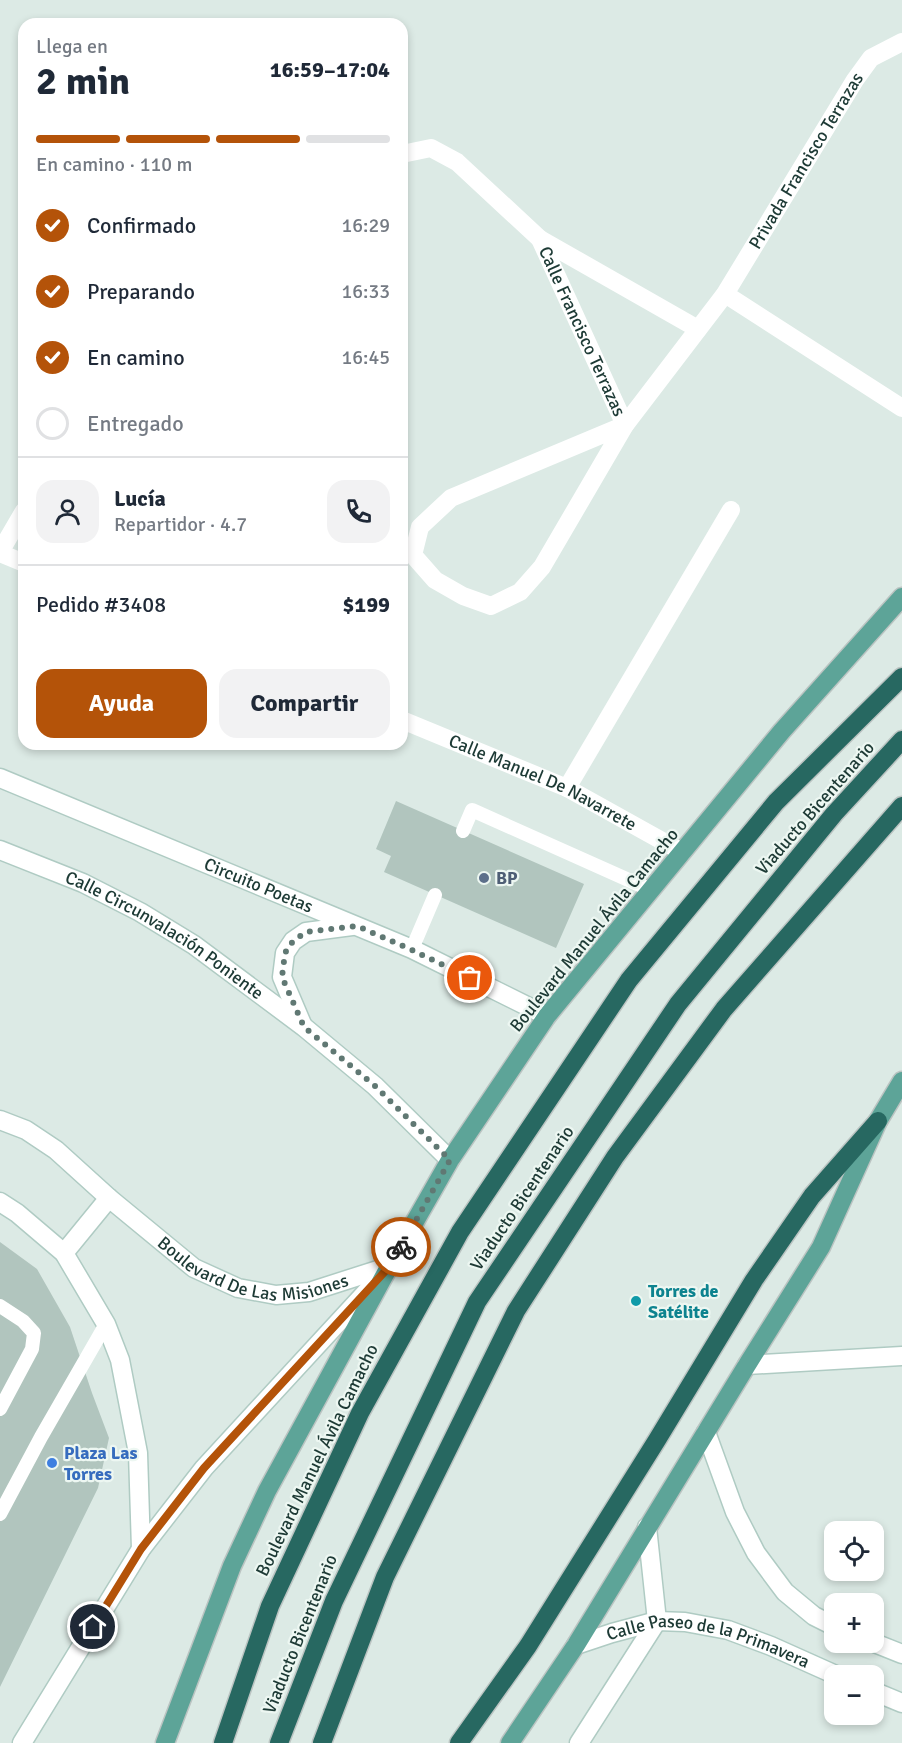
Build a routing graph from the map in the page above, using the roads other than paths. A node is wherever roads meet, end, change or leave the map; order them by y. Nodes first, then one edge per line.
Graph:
1 (902, 42) edge
2 (408, 153) edge
3 (540, 239) junction
4 (725, 294) junction
5 (698, 329) junction
6 (902, 408) edge
7 (624, 425) junction
8 (731, 510) dead end
9 (18, 521) edge
10 (0, 552) edge
11 (18, 560) edge
12 (902, 597) edge
13 (902, 676) edge
14 (408, 722) edge
15 (902, 740) edge
16 (0, 778) edge
17 (567, 788) junction
18 (902, 806) edge
19 (463, 831) dead end
20 (0, 850) edge
21 (682, 852) junction
22 (651, 890) junction
23 (435, 895) dead end
24 (357, 926) junction
25 (412, 950) junction
26 (547, 1016) junction
27 (304, 1027) junction
28 (902, 1081) edge
29 (0, 1120) edge
30 (878, 1121) junction
31 (450, 1160) junction
32 (109, 1198) junction
33 (0, 1202) edge
34 (64, 1253) junction
35 (389, 1267) junction
36 (0, 1306) edge
37 (106, 1324) junction
38 (902, 1356) edge
39 (747, 1365) junction
40 (0, 1409) edge
41 (706, 1432) junction
42 (0, 1514) edge
43 (647, 1527) junction
44 (141, 1549) junction
45 (657, 1621) junction
46 (824, 1621) edge
47 (576, 1645) junction
48 (884, 1647) edge
49 (902, 1654) edge
50 (824, 1670) edge
51 (884, 1696) edge
52 (902, 1703) edge
53 (22, 1743) edge
54 (165, 1743) edge
55 (223, 1743) edge
56 (279, 1743) edge
57 (322, 1743) edge
58 (459, 1743) edge
59 (510, 1743) edge
60 (579, 1743) edge

1 - 4 street, Privada Francisco Terrazas
2 - 3 street, Calle Francisco Terrazas
3 - 5 street, Calle Francisco Terrazas
3 - 7 street, Calle Francisco Terrazas
4 - 5 street, Calle Francisco Terrazas
4 - 6 street
5 - 7 street, Calle Francisco Terrazas
7 - 7 street, Calle Francisco Terrazas
8 - 17 street
9 - 10 street
10 - 11 street
12 - 21 main road, Boulevard Manuel Ávila Camacho
13 - 55 highway, Boulevard Manuel Ávila Camacho
14 - 17 street, Calle Manuel De Navarrete
15 - 56 highway, Viaducto Bicentenario
16 - 24 street, Circuito Poetas
17 - 21 street, Calle Manuel De Navarrete
18 - 57 highway
19 - 22 lane
20 - 27 street, Calle Circunvalación Poniente
21 - 22 main road, Boulevard Manuel Ávila Camacho
22 - 26 main road, Boulevard Manuel Ávila Camacho
23 - 25 lane
24 - 25 street, Circuito Poetas
24 - 27 street
25 - 26 street, Circuito Poetas
26 - 31 main road, Boulevard Manuel Ávila Camacho
27 - 31 street, Calle Circunvalación Poniente
28 - 30 main road
29 - 32 street, Boulevard De Las Misiones
30 - 39 main road
30 - 58 highway
31 - 35 main road, Boulevard Manuel Ávila Camacho
32 - 34 street
32 - 35 street, Boulevard De Las Misiones
33 - 34 street
34 - 37 street
35 - 44 street, Boulevard De Las Misiones
35 - 54 main road, Boulevard Manuel Ávila Camacho
36 - 40 lane
37 - 42 lane
37 - 44 street
38 - 39 street
39 - 41 main road
41 - 43 main road
41 - 46 street
43 - 45 street
43 - 47 main road
44 - 53 street, Boulevard De Las Misiones
45 - 47 street, Calle Paseo de la Primavera
45 - 50 street, Calle Paseo de la Primavera
45 - 60 street
47 - 59 main road
48 - 49 street
51 - 52 street

